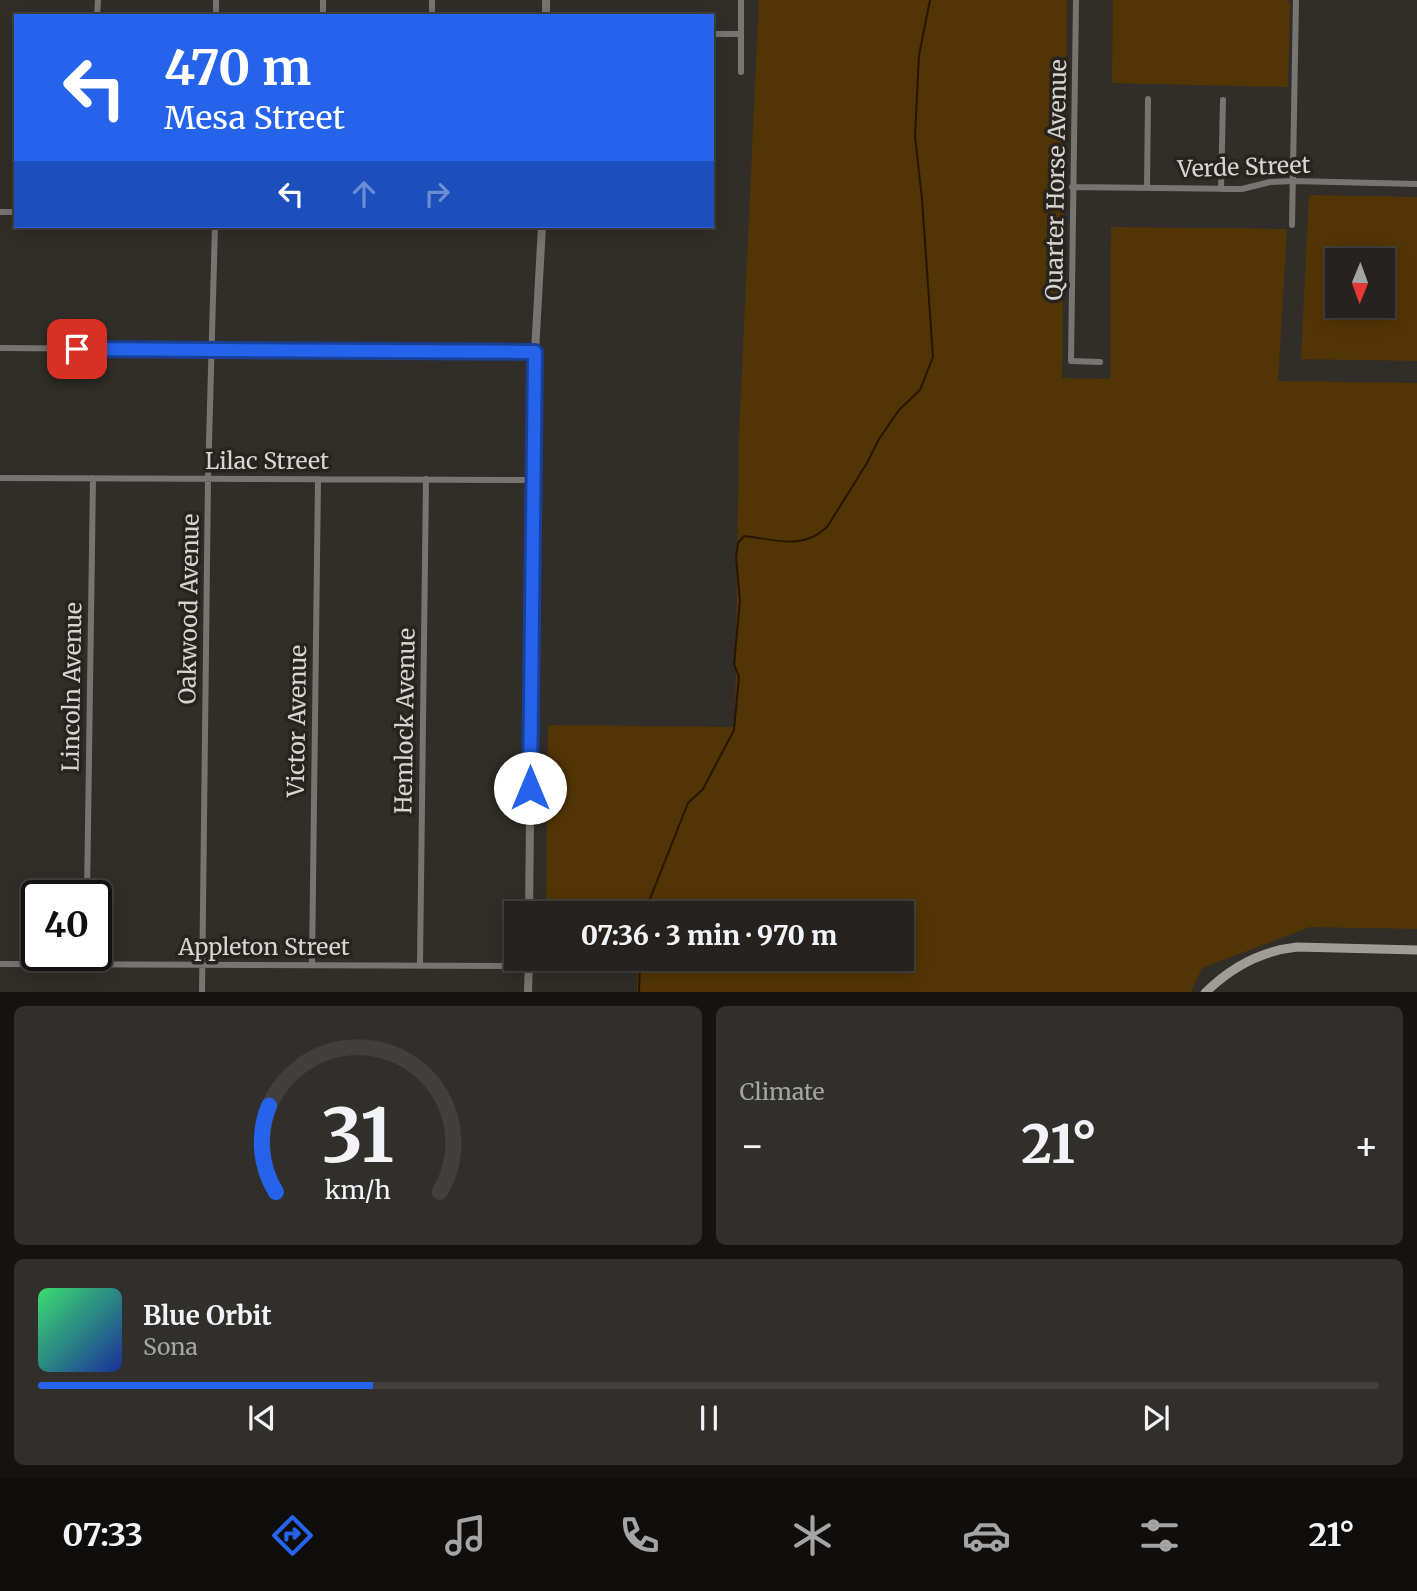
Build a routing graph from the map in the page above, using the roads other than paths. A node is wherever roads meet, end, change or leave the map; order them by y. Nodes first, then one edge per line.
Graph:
1 (741, 0) edge
2 (1076, 0) edge
3 (1296, 0) edge
4 (714, 34) edge
5 (741, 34) junction
6 (741, 72) dead end
7 (1148, 99) dead end
8 (1223, 100) dead end
9 (1293, 181) junction
10 (1417, 184) edge
11 (1072, 187) junction
12 (1147, 188) junction
13 (1221, 189) junction
14 (1292, 225) dead end
15 (215, 228) edge
16 (542, 228) edge
17 (0, 348) edge
18 (211, 350) junction
19 (535, 352) junction
20 (1100, 362) dead end
21 (0, 478) edge
22 (93, 478) junction
23 (208, 479) junction
24 (318, 479) junction
25 (426, 479) junction
26 (534, 480) junction
27 (87, 880) edge
28 (529, 901) edge
29 (1417, 950) edge
30 (504, 963) edge
31 (0, 964) edge
32 (21, 964) edge
33 (112, 964) edge
34 (203, 964) junction
35 (312, 964) junction
36 (420, 965) junction
37 (529, 971) edge
38 (202, 992) edge
39 (528, 992) edge
40 (1205, 992) edge

1 - 5 street
2 - 11 street, Quarter Horse Avenue
3 - 9 street
4 - 5 street
5 - 6 street
7 - 12 street
8 - 13 street
9 - 10 street, Verde Street
9 - 13 street, Verde Street
9 - 14 street
11 - 12 street, Verde Street
11 - 20 street, Quarter Horse Avenue
12 - 13 street, Verde Street
15 - 18 street, Oakwood Avenue
16 - 19 street
17 - 18 street
18 - 19 street
18 - 23 street, Oakwood Avenue
19 - 26 street
21 - 22 street, Lilac Street
22 - 23 street, Lilac Street
22 - 27 street, Lincoln Avenue
23 - 24 street, Lilac Street
23 - 34 street, Oakwood Avenue
24 - 25 street, Lilac Street
24 - 35 street, Victor Avenue
25 - 26 street, Lilac Street
25 - 36 street, Hemlock Avenue
26 - 28 street
29 - 40 main road
30 - 36 street, Appleton Street
31 - 32 street, Appleton Street
33 - 34 street, Appleton Street
34 - 35 street, Appleton Street
34 - 38 street, Oakwood Avenue
35 - 36 street, Appleton Street
37 - 39 street

